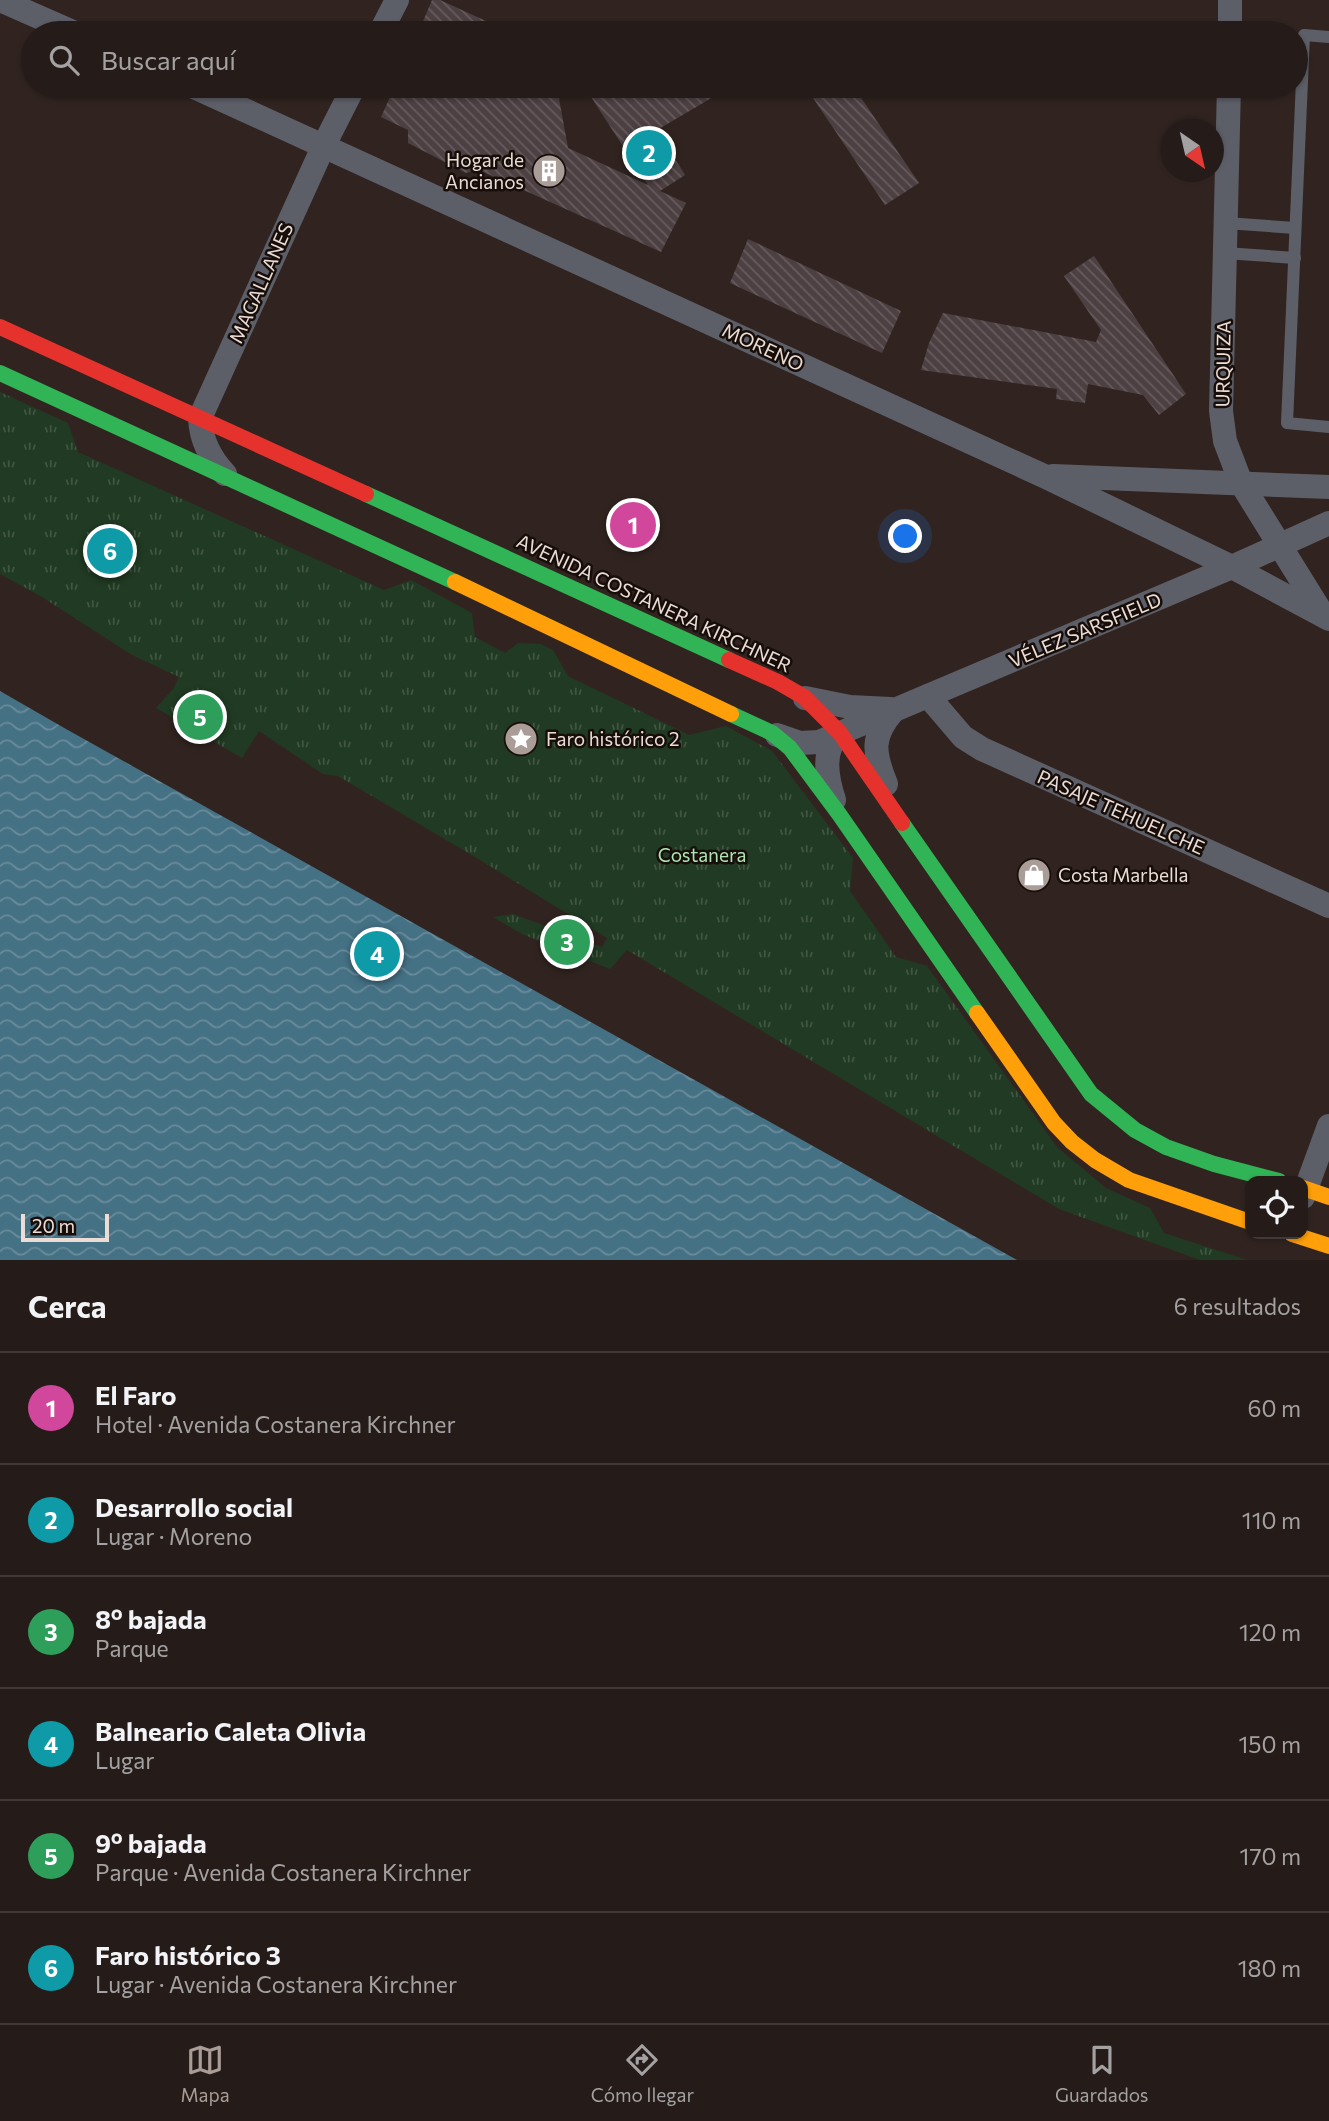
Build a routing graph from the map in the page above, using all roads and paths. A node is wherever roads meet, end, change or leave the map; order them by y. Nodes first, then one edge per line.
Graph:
1 (1, 0) edge
2 (397, 0) edge
3 (1230, 0) edge
4 (48, 21) edge
5 (386, 21) edge
6 (1230, 21) edge
7 (1308, 35) edge
8 (1329, 37) edge
9 (218, 98) edge
10 (348, 98) edge
11 (1229, 98) edge
12 (1301, 98) edge
13 (324, 145) junction
14 (1226, 223) junction
15 (1296, 228) junction
16 (1225, 253) junction
17 (1295, 258) junction
18 (0, 327) edge
19 (0, 373) edge
20 (200, 418) junction
21 (1329, 427) edge
22 (1044, 475) junction
23 (229, 478) junction
24 (1241, 483) junction
25 (1329, 487) edge
26 (1329, 523) edge
27 (1280, 546) junction
28 (1232, 567) junction
29 (530, 568) junction
30 (511, 608) junction
31 (1326, 617) edge
32 (928, 696) junction
33 (804, 697) junction
34 (894, 710) junction
35 (772, 733) junction
36 (840, 733) junction
37 (839, 814) junction
38 (898, 814) junction
39 (1329, 906) edge
40 (1329, 1126) edge
41 (1262, 1176) edge
42 (1308, 1181) edge
43 (1308, 1192) edge
44 (1329, 1197) edge
45 (1245, 1220) edge
46 (1307, 1239) edge
47 (1329, 1246) edge

1 - 4 street
2 - 5 street
3 - 6 street
7 - 8 lane
9 - 13 street, MORENO
10 - 13 street, MAGALLANES
11 - 14 street, URQUIZA
12 - 15 lane
13 - 20 street, MAGALLANES
13 - 22 street, MORENO
14 - 15 lane
14 - 16 street, URQUIZA
15 - 17 lane
16 - 17 lane
16 - 24 street, URQUIZA
17 - 21 lane
18 - 20 street, AVENIDA COSTANERA KIRCHNER
19 - 23 street
20 - 23 street
20 - 29 street, AVENIDA COSTANERA KIRCHNER
22 - 24 street
22 - 28 street, MORENO
23 - 30 street
24 - 25 street
24 - 27 street, URQUIZA
26 - 27 street, VÉLEZ SARSFIELD
27 - 28 street, VÉLEZ SARSFIELD
27 - 31 street, URQUIZA
28 - 31 street, MORENO
28 - 32 street, VÉLEZ SARSFIELD
29 - 30 street
29 - 33 street, AVENIDA COSTANERA KIRCHNER
30 - 35 street
32 - 34 street, VÉLEZ SARSFIELD
32 - 39 street, PASAJE TEHUELCHE
33 - 34 street
33 - 36 street, AVENIDA COSTANERA KIRCHNER
34 - 36 street, VÉLEZ SARSFIELD
34 - 38 street
35 - 36 street, VÉLEZ SARSFIELD
35 - 37 street
36 - 37 street
36 - 38 street, AVENIDA COSTANERA KIRCHNER
37 - 45 street
38 - 41 street, AVENIDA COSTANERA KIRCHNER
40 - 42 street
43 - 44 street
46 - 47 street

